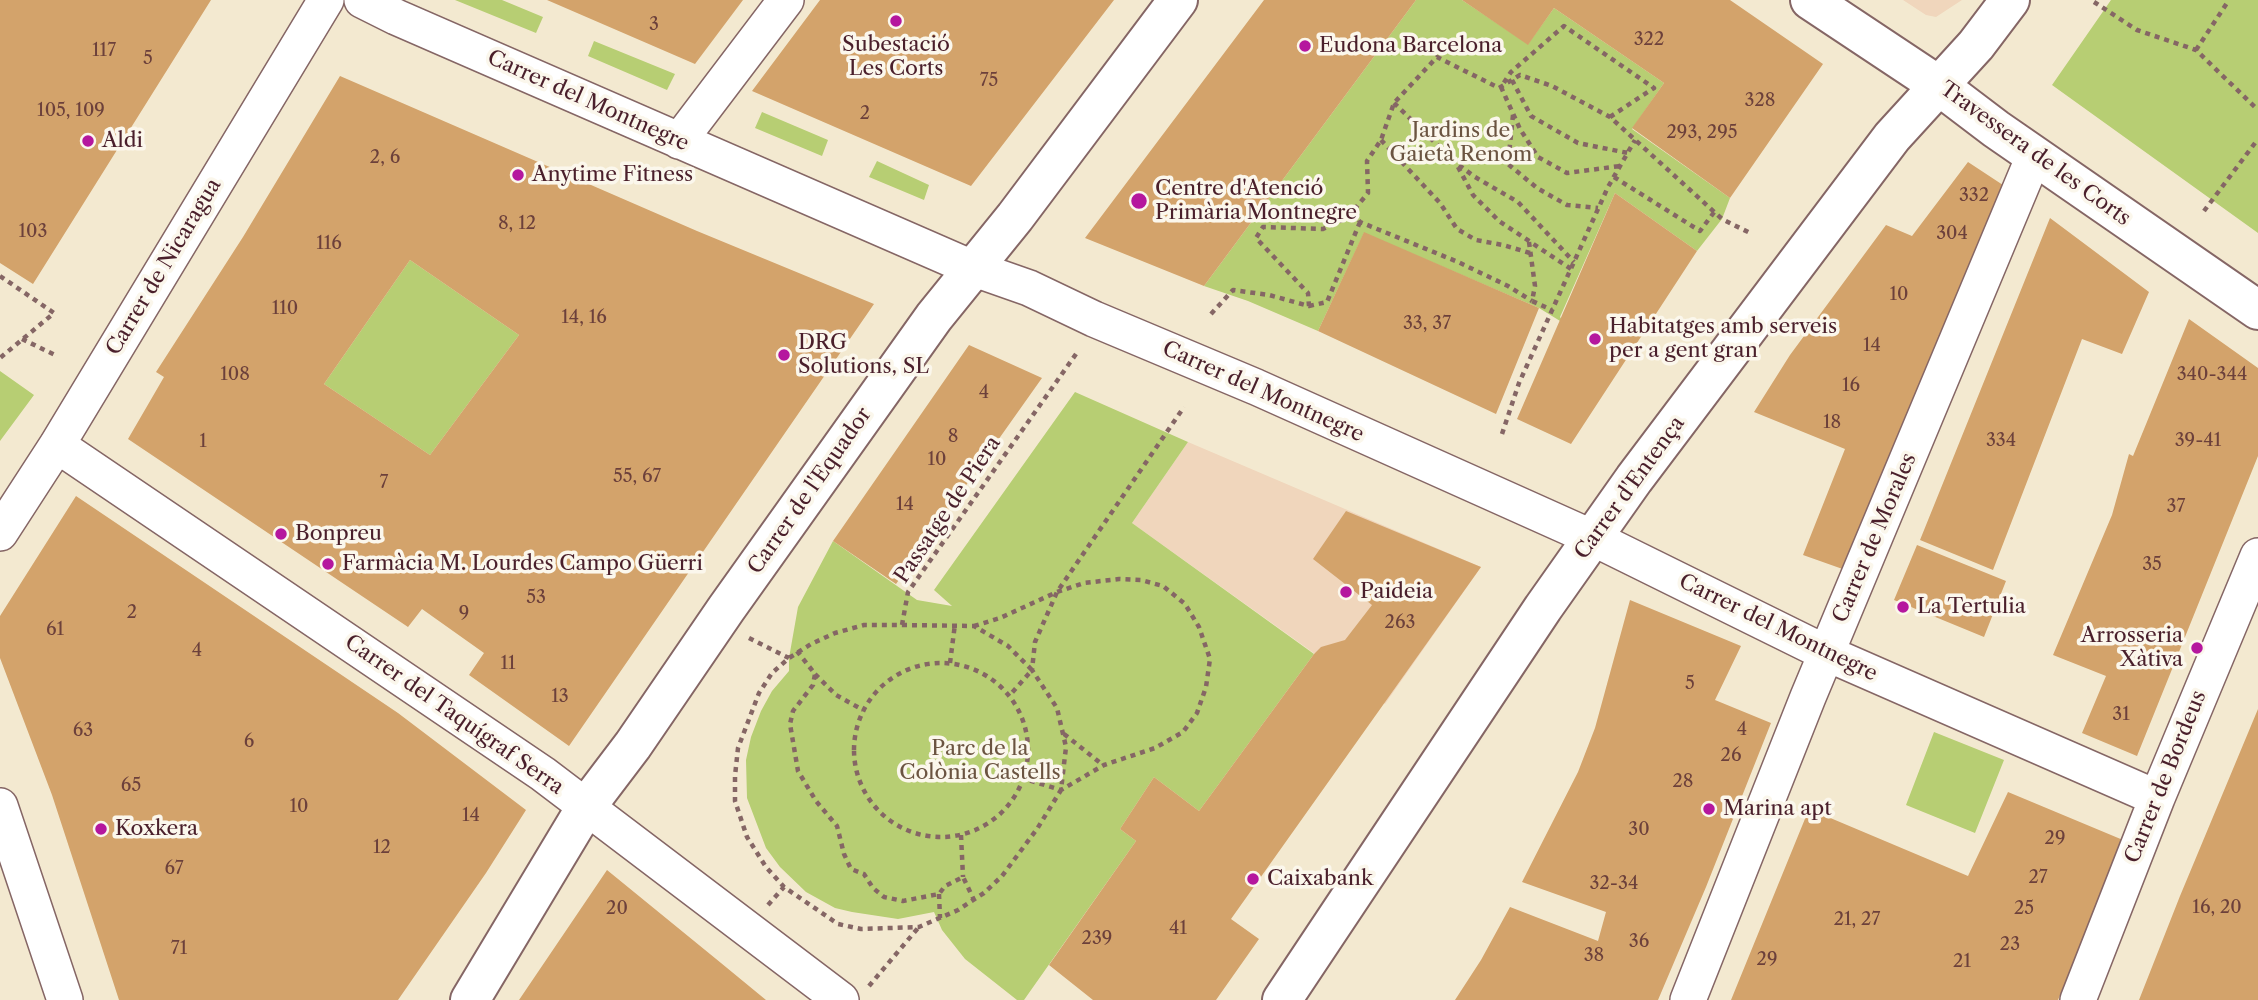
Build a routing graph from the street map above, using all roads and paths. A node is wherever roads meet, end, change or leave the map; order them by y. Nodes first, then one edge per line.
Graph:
1 (326, 0) edge
2 (362, 0) edge
3 (786, 0) edge
4 (1178, 0) edge
5 (1810, 0) edge
6 (2010, 0) edge
7 (2229, 0) edge
8 (2094, 2) edge
9 (2196, 50) junction
10 (1512, 80) junction
11 (1938, 85) junction
12 (1501, 88) junction
13 (1394, 103) junction
14 (2258, 110) edge
15 (1513, 114) junction
16 (1610, 117) junction
17 (2258, 139) edge
18 (1381, 140) junction
19 (1635, 140) junction
20 (679, 141) junction
21 (1628, 153) junction
22 (2034, 156) junction
23 (1457, 163) junction
24 (1620, 166) junction
25 (1614, 177) junction
26 (1598, 208) junction
27 (1715, 211) junction
28 (2204, 211) dead end
29 (1353, 212) junction
30 (1360, 222) junction
31 (1750, 233) dead end
32 (1529, 241) junction
33 (1530, 253) junction
34 (1574, 262) junction
35 (972, 268) junction
36 (1571, 269) junction
37 (0, 276) edge
38 (1532, 301) junction
39 (1309, 306) junction
40 (1552, 310) junction
41 (2258, 310) edge
42 (1211, 314) dead end
43 (22, 340) junction
44 (1076, 354) dead end
45 (55, 355) dead end
46 (0, 358) edge
47 (1184, 407) dead end
48 (1502, 434) dead end
49 (57, 445) junction
50 (0, 533) edge
51 (1593, 538) junction
52 (2258, 556) edge
53 (1057, 592) junction
54 (955, 624) junction
55 (902, 625) junction
56 (974, 626) junction
57 (746, 637) dead end
58 (797, 651) junction
59 (1826, 653) junction
60 (789, 658) junction
61 (950, 663) junction
62 (1032, 670) junction
63 (815, 674) junction
64 (1009, 696) junction
65 (863, 710) junction
66 (1063, 733) junction
67 (1104, 765) junction
68 (1025, 779) junction
69 (1061, 790) junction
70 (2157, 798) junction
71 (0, 806) edge
72 (586, 807) junction
73 (961, 835) junction
74 (963, 877) junction
75 (784, 887) junction
76 (939, 894) junction
77 (974, 900) junction
78 (763, 910) dead end
79 (940, 918) junction
80 (919, 928) junction
81 (852, 996) edge
82 (65, 1000) edge
83 (470, 1000) edge
84 (1282, 1000) edge
85 (1688, 1000) edge
86 (2078, 1000) edge

1 - 49 street, Carrer de Nicaragua
2 - 20 street, Carrer del Montnegre
3 - 20 street
4 - 35 main road, Carrer de l'Equador
5 - 11 main road, Travessera de les Corts
6 - 11 main road, Carrer d'Entença
7 - 9 path
8 - 9 path
9 - 14 path
10 - 12 path
10 - 16 path
10 - 21 path
11 - 22 main road, Travessera de les Corts
11 - 51 main road, Carrer d'Entença
12 - 13 path
12 - 15 path
12 - 16 path
13 - 18 path
13 - 23 path
15 - 24 path
15 - 26 path
16 - 19 path
17 - 28 path
18 - 29 path
18 - 33 path
19 - 21 path
19 - 27 path
20 - 35 street, Carrer del Montnegre
21 - 24 path
22 - 41 main road, Travessera de les Corts
22 - 59 street, Carrer de Morales
23 - 32 path
23 - 34 path
24 - 25 path
25 - 26 path
25 - 27 path
26 - 34 path
27 - 31 path
29 - 30 path
29 - 39 path
30 - 38 path
30 - 39 path
32 - 33 path
32 - 36 path
33 - 38 path
34 - 36 path
35 - 51 street, Carrer del Montnegre
35 - 72 main road, Carrer de l'Equador
36 - 40 path
37 - 43 path
38 - 40 path
39 - 42 path
40 - 48 path
43 - 45 path
43 - 46 path
44 - 55 path, Passatge de Piera
47 - 53 path
49 - 50 street, Carrer de Nicaragua
49 - 72 street, Carrer del Taquígraf Serra
51 - 59 street, Carrer del Montnegre
51 - 84 main road, Carrer d'Entença
52 - 70 street, Carrer de Bordeus
53 - 56 path
53 - 62 path
53 - 67 path
54 - 55 path
54 - 56 path
54 - 61 path
55 - 58 path
56 - 62 path
57 - 60 path
58 - 60 path
58 - 63 path
59 - 70 street, Carrer del Montnegre
59 - 85 street, Carrer de Morales
60 - 75 path
61 - 64 path
61 - 65 path
62 - 64 path
62 - 66 path
63 - 65 path
63 - 76 path
64 - 68 path
65 - 73 path
66 - 67 path
66 - 69 path
67 - 69 path
68 - 69 path
68 - 73 path
69 - 77 path
70 - 86 street, Carrer de Bordeus
71 - 82 street
72 - 81 street, Carrer del Taquígraf Serra
72 - 83 main road, Carrer de l'Equador
73 - 74 path
74 - 76 path
74 - 77 path
75 - 78 path
75 - 80 path
76 - 79 path
77 - 79 path
79 - 80 path
80 - 81 path

